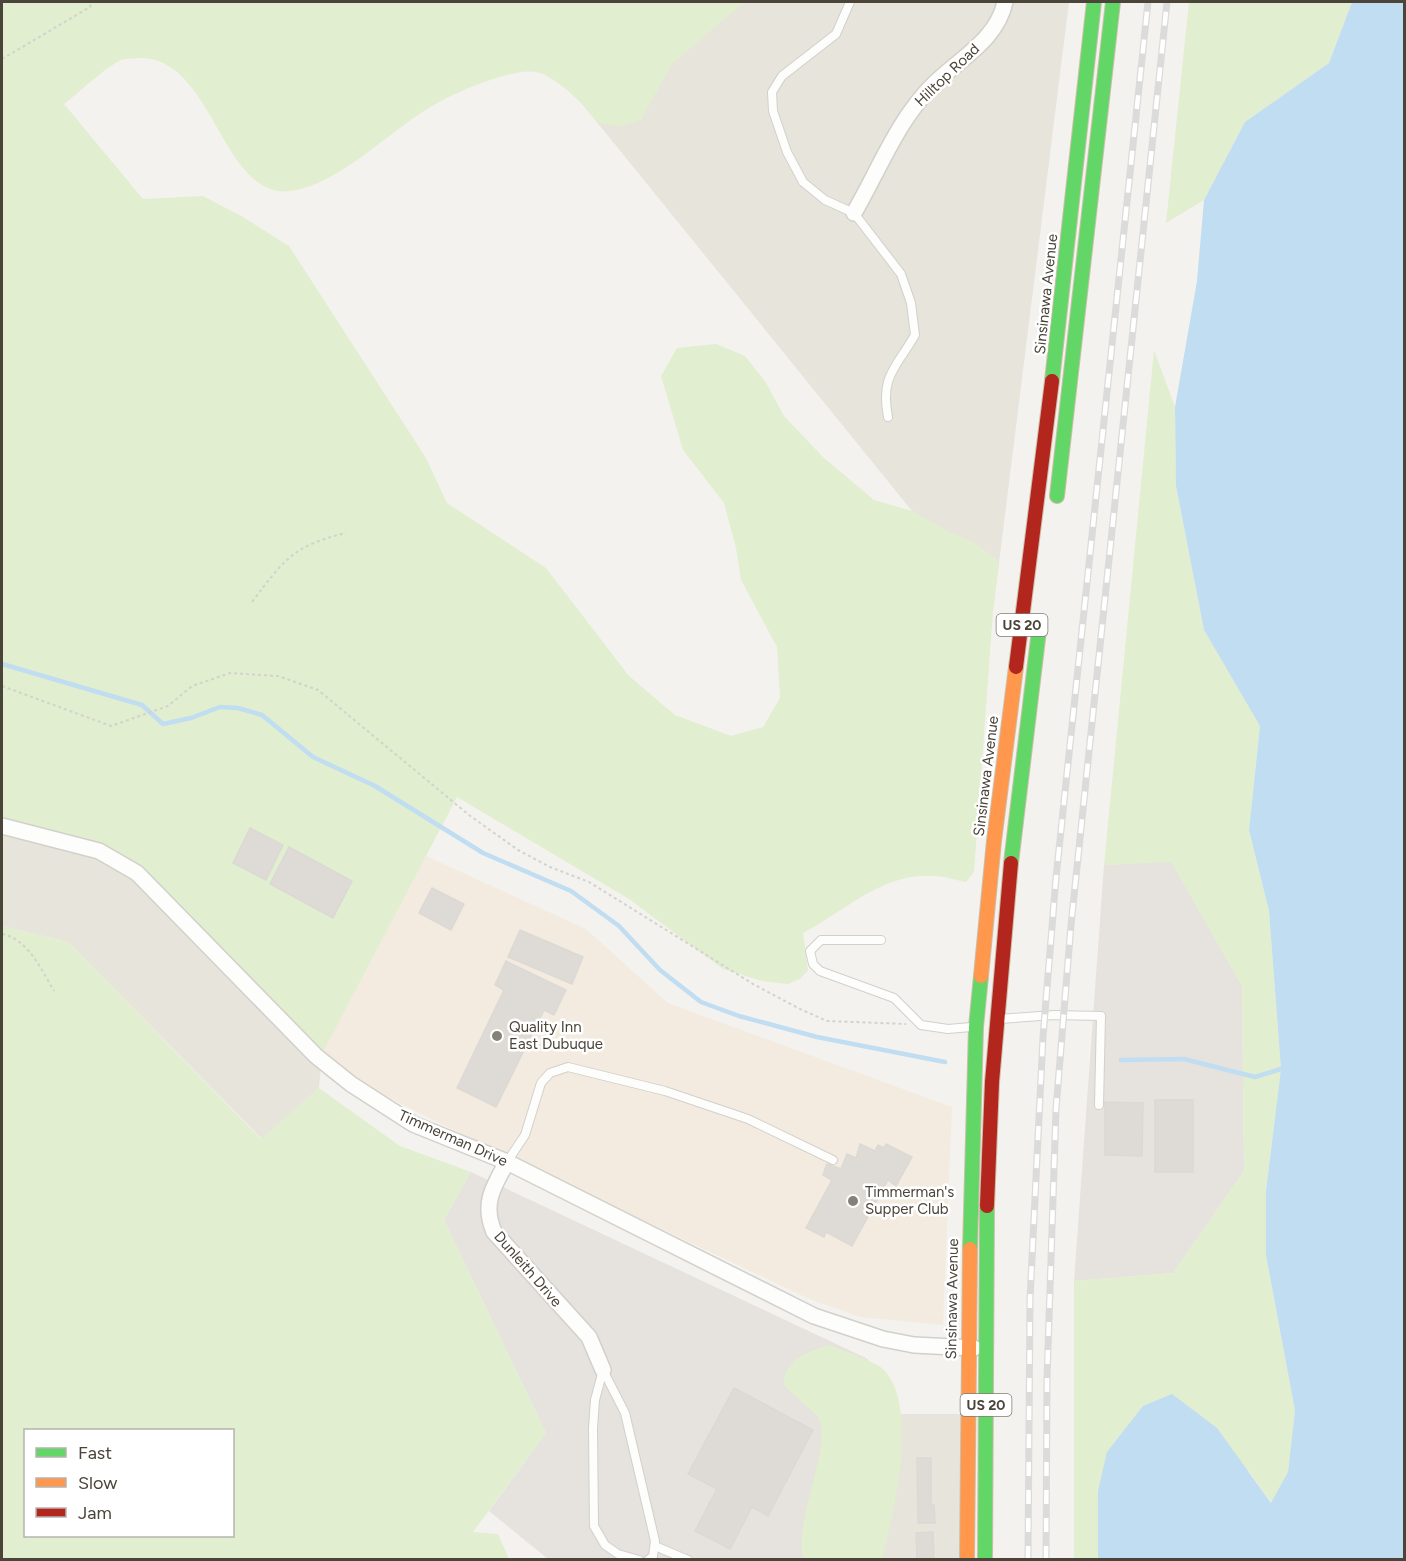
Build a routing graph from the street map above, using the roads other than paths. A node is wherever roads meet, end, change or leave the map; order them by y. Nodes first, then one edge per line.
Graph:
1 (850, 2) edge
2 (1005, 2) edge
3 (1094, 2) edge
4 (1113, 2) edge
5 (854, 213) junction
6 (888, 417) dead end
7 (1055, 509) dead end
8 (1041, 613) dead end
9 (2, 826) edge
10 (881, 940) dead end
11 (997, 1019) junction
12 (976, 1027) junction
13 (1099, 1105) dead end
14 (833, 1160) dead end
15 (507, 1162) junction
16 (968, 1348) junction
17 (986, 1348) junction
18 (603, 1370) junction
19 (654, 1546) junction
20 (639, 1560) edge
21 (648, 1560) edge
22 (688, 1560) edge
23 (967, 1560) edge
24 (985, 1560) edge

1 - 5 lane
2 - 5 street, Hilltop Road
3 - 12 highway, Sinsinawa Avenue / US 20
4 - 7 highway
5 - 6 lane
8 - 11 highway, US 20
9 - 15 street, Timmerman Drive
10 - 12 lane
11 - 12 lane
11 - 13 lane
11 - 17 highway, US 20
12 - 16 highway, Sinsinawa Avenue / US 20
14 - 15 lane
15 - 16 street, Timmerman Drive
15 - 18 street, Dunleith Drive
16 - 17 street, Timmerman Drive
16 - 23 highway, Sinsinawa Avenue / US 20
17 - 24 highway, US 20
18 - 19 lane
18 - 20 lane
19 - 21 lane
19 - 22 lane

